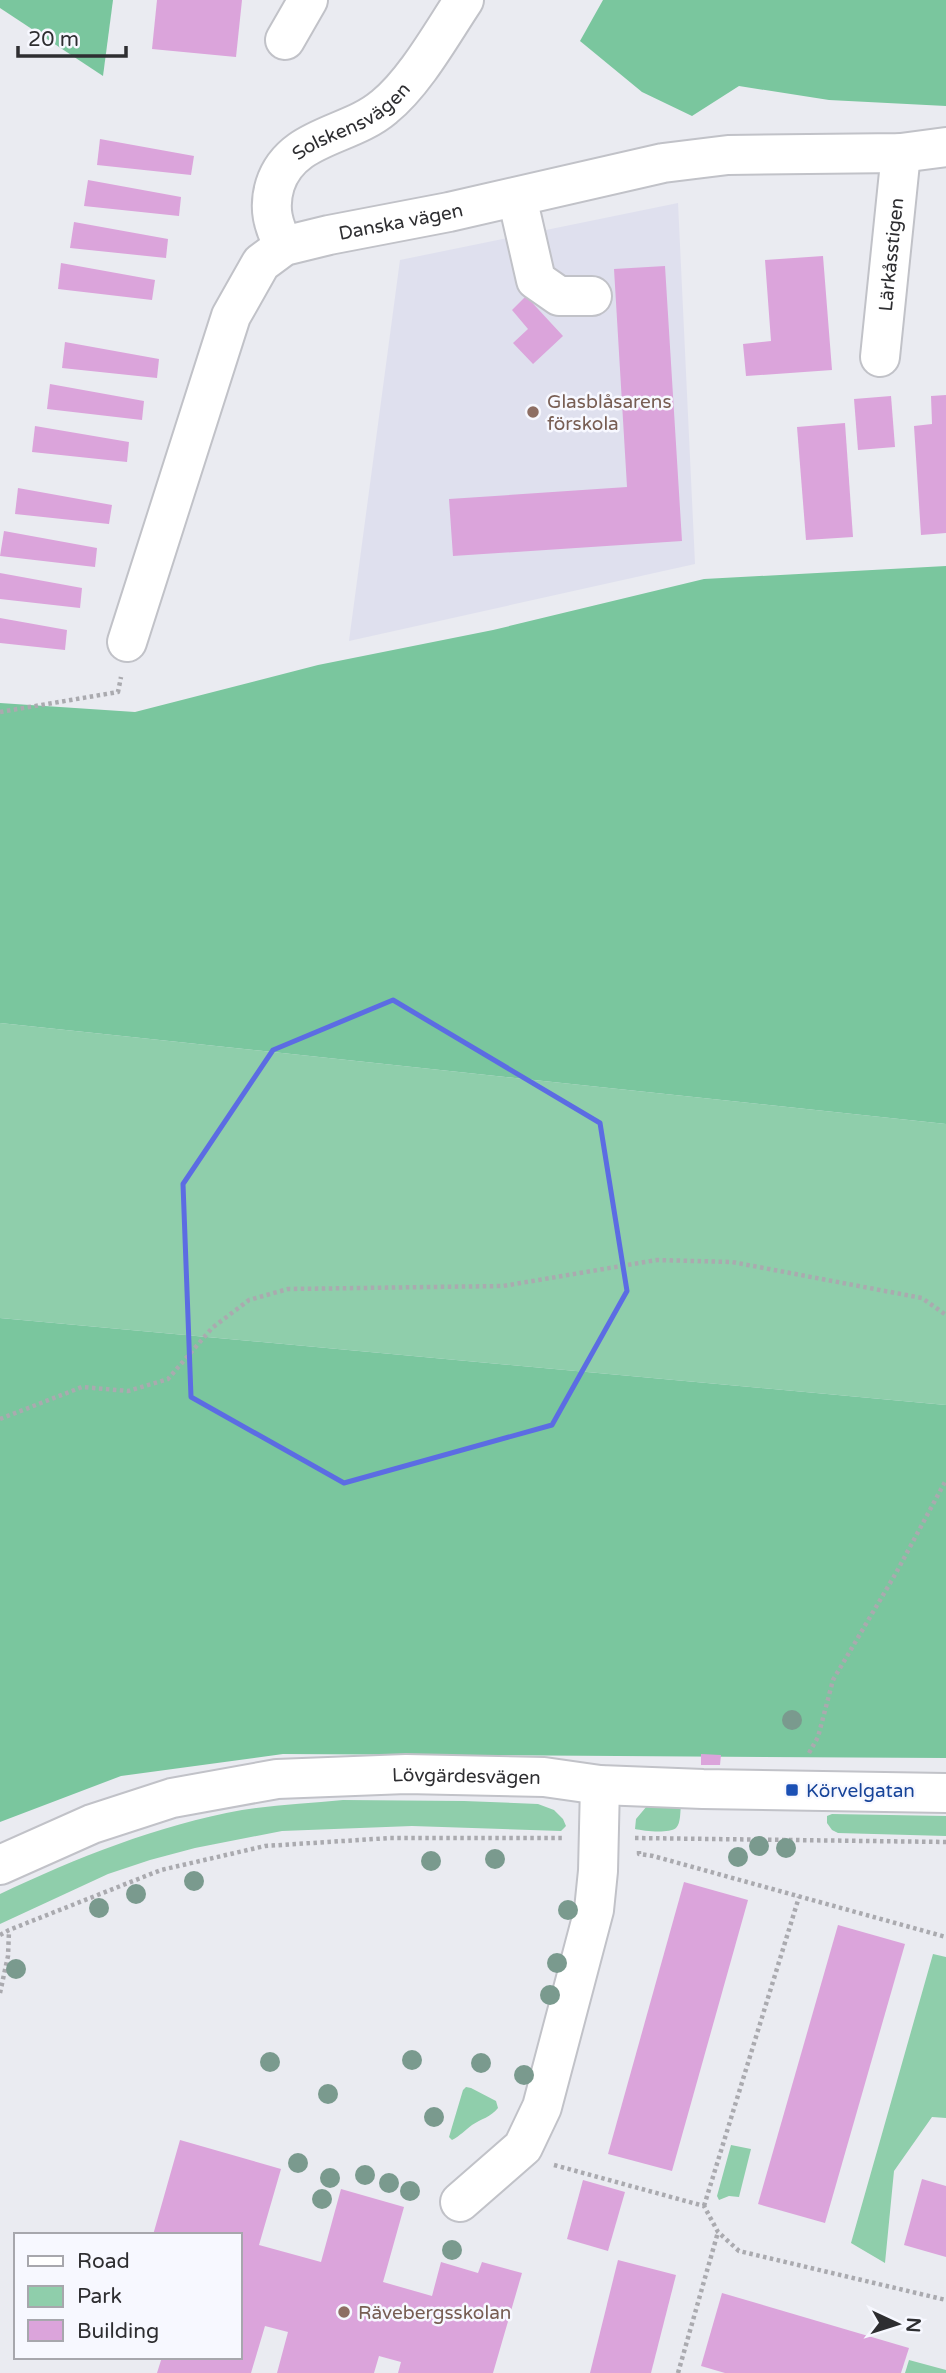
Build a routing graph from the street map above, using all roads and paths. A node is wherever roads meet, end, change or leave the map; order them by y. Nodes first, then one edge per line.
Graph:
1 (309, 0) edge
2 (464, 0) edge
3 (285, 40) dead end
4 (946, 147) edge
5 (901, 153) junction
6 (517, 198) junction
7 (284, 246) junction
8 (592, 296) dead end
9 (880, 357) dead end
10 (127, 642) joint
11 (0, 712) edge
12 (946, 1315) edge
13 (0, 1419) edge
14 (946, 1480) edge
15 (807, 1757) dead end
16 (600, 1785) junction
17 (946, 1793) edge
18 (639, 1838) junction
19 (946, 1842) edge
20 (614, 1847) junction
21 (639, 1854) junction
22 (0, 1865) edge
23 (799, 1897) junction
24 (9, 1930) junction
25 (0, 1935) edge
26 (946, 1937) edge
27 (0, 1993) edge
28 (550, 2164) dead end
29 (460, 2202) dead end
30 (704, 2206) junction
31 (718, 2232) junction
32 (946, 2300) edge
33 (678, 2373) edge

1 - 3 street
2 - 7 street, Solskensvägen
4 - 5 street, Danska vägen
5 - 6 street, Danska vägen
5 - 9 street, Lärkåsstigen
6 - 7 street, Danska vägen
6 - 8 street
7 - 10 street, Danska vägen
10 - 11 path
12 - 13 path
14 - 15 path
16 - 17 street, Lövgärdesvägen
16 - 20 street
16 - 22 street, Lövgärdesvägen
18 - 19 path
18 - 20 path
18 - 21 path
20 - 21 path
20 - 24 path
20 - 29 street
21 - 23 path
23 - 26 path
23 - 30 path
24 - 25 path
24 - 27 path
28 - 30 path
30 - 31 path
31 - 32 path
31 - 33 path

